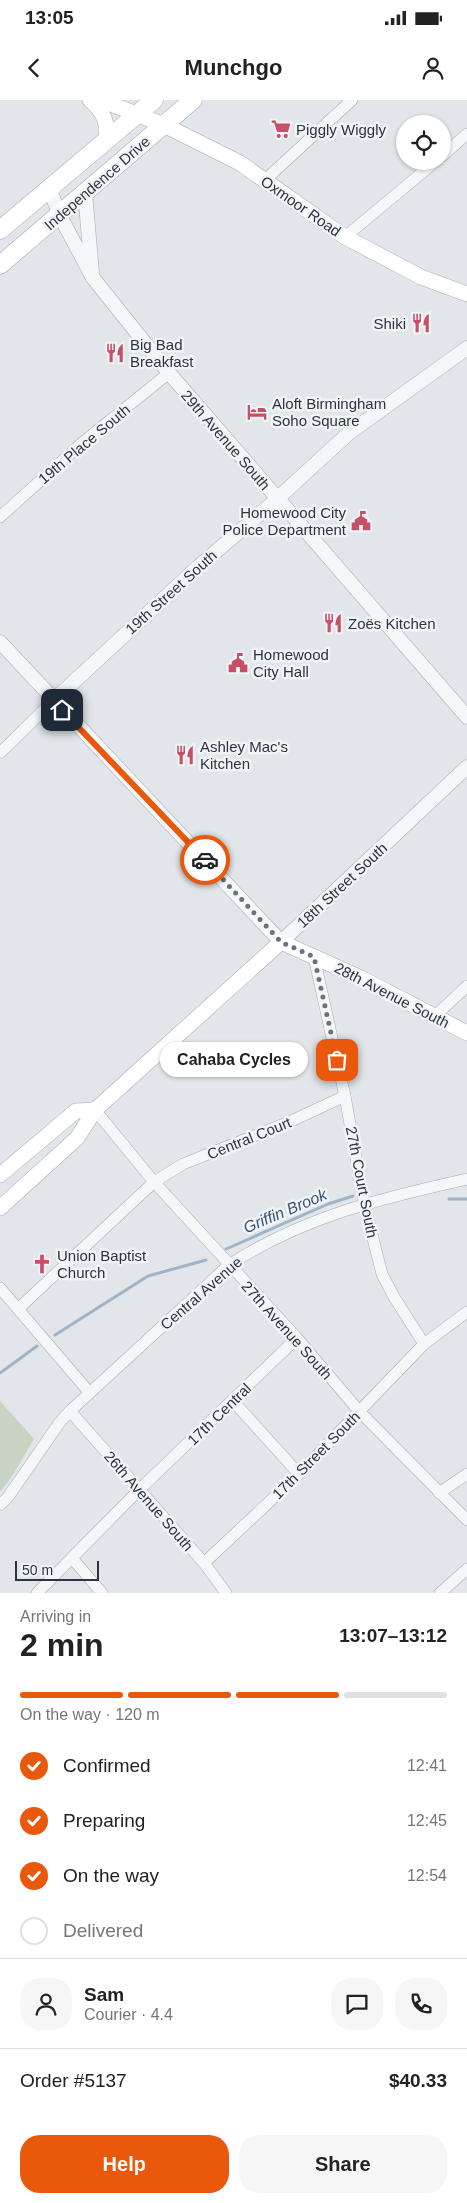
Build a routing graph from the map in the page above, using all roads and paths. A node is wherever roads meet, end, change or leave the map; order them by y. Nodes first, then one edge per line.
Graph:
1 (90, 100) edge
2 (101, 100) edge
3 (154, 100) edge
4 (192, 100) edge
5 (352, 100) edge
6 (137, 114) junction
7 (164, 125) junction
8 (467, 134) edge
9 (106, 142) junction
10 (451, 148) edge
11 (425, 170) edge
12 (265, 180) junction
13 (50, 190) junction
14 (85, 193) junction
15 (60, 216) junction
16 (0, 230) edge
17 (345, 237) junction
18 (0, 265) edge
19 (93, 278) junction
20 (467, 294) edge
21 (467, 348) edge
22 (169, 374) junction
23 (277, 499) junction
24 (0, 517) edge
25 (0, 642) edge
26 (54, 701) junction
27 (467, 717) edge
28 (0, 753) edge
29 (467, 767) edge
30 (281, 942) junction
31 (314, 957) junction
32 (467, 986) edge
33 (434, 1017) junction
34 (467, 1033) edge
35 (345, 1096) junction
36 (95, 1110) junction
37 (0, 1174) edge
38 (467, 1179) edge
39 (154, 1182) junction
40 (364, 1203) junction
41 (0, 1208) edge
42 (229, 1265) junction
43 (0, 1288) edge
44 (18, 1309) junction
45 (467, 1312) edge
46 (297, 1338) junction
47 (424, 1344) junction
48 (89, 1392) junction
49 (233, 1401) junction
50 (70, 1411) junction
51 (359, 1411) junction
52 (298, 1474) junction
53 (467, 1474) edge
54 (140, 1490) junction
55 (439, 1493) junction
56 (0, 1504) edge
57 (467, 1520) edge
58 (72, 1558) junction
59 (204, 1563) junction
60 (467, 1568) edge
61 (37, 1593) edge
62 (102, 1593) edge
63 (226, 1593) edge
64 (440, 1593) edge

1 - 9 main road
2 - 6 main road, Oxmoor Road
3 - 6 main road, Independence Drive
4 - 7 main road, Independence Drive
5 - 12 street
6 - 7 main road, Oxmoor Road
6 - 9 main road, Independence Drive
7 - 12 main road, Oxmoor Road
7 - 14 main road, Independence Drive
8 - 10 street
9 - 13 main road, Independence Drive
11 - 17 street
12 - 17 main road, Oxmoor Road
13 - 15 street, 29th Avenue South
13 - 16 main road, Independence Drive
14 - 15 main road, Independence Drive
14 - 19 street
15 - 18 main road, Independence Drive
15 - 19 street, 29th Avenue South
17 - 20 main road, Oxmoor Road
19 - 22 street, 29th Avenue South
21 - 23 street, 19th Street South
22 - 23 street, 29th Avenue South
22 - 24 street, 19th Place South
23 - 26 street, 19th Street South
23 - 27 street, 29th Avenue South
25 - 26 street, 28th Avenue South
26 - 28 street, 19th Street South
26 - 30 street, 28th Avenue South
29 - 30 street, 18th Street South
30 - 31 main road, 28th Avenue South
30 - 36 main road, 18th Street South
31 - 33 main road, 28th Avenue South
31 - 35 street, 27th Court South
32 - 33 street
33 - 34 main road, 28th Avenue South
35 - 39 street, Central Court
35 - 40 street, 27th Court South
36 - 37 main road
36 - 39 street, 27th Avenue South
36 - 41 main road, 18th Street South
38 - 40 street, Central Avenue
39 - 42 street, 27th Avenue South
39 - 44 street, Central Court
40 - 42 street, Central Avenue
40 - 47 street, 27th Court South
42 - 46 street, 27th Avenue South
42 - 48 street, Central Avenue
43 - 44 street
44 - 48 street
45 - 47 street
46 - 49 street, 17th Central
46 - 51 street, 27th Avenue South
47 - 51 street, 17th Street South
48 - 50 street, Central Avenue
49 - 52 street
49 - 54 street, 17th Central
50 - 54 street, 26th Avenue South
50 - 56 street, Central Avenue
51 - 52 street, 17th Street South
51 - 55 street, 27th Avenue South
52 - 59 street, 17th Street South
53 - 55 street
54 - 58 street, 17th Central
54 - 59 street, 26th Avenue South
55 - 57 street, 27th Avenue South
58 - 61 street, 17th Central
58 - 62 street
59 - 63 street, 26th Avenue South
60 - 64 street

